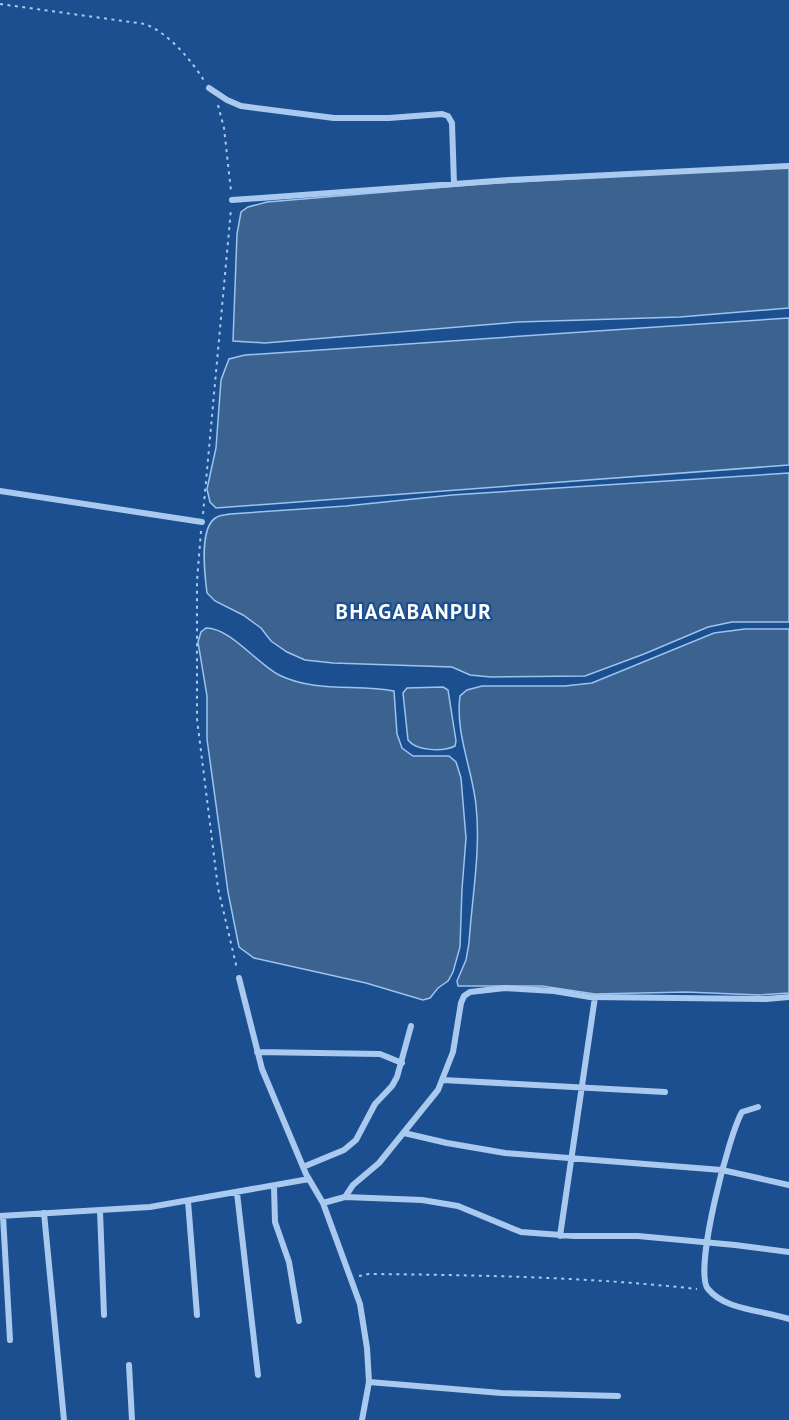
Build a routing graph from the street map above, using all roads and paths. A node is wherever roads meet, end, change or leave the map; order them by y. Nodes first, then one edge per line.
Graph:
1 (0, 4) edge
2 (209, 88) junction
3 (789, 166) edge
4 (454, 184) junction
5 (232, 200) junction
6 (0, 491) edge
7 (202, 522) junction
8 (239, 978) joint
9 (595, 997) junction
10 (789, 997) edge
11 (411, 1026) dead end
12 (257, 1052) junction
13 (402, 1063) junction
14 (443, 1080) junction
15 (582, 1087) junction
16 (665, 1092) dead end
17 (758, 1107) dead end
18 (404, 1133) junction
19 (572, 1158) junction
20 (303, 1167) junction
21 (722, 1170) junction
22 (309, 1179) junction
23 (789, 1185) edge
24 (274, 1187) junction
25 (237, 1193) junction
26 (345, 1197) junction
27 (188, 1201) junction
28 (323, 1203) junction
29 (100, 1211) junction
30 (45, 1213) junction
31 (1, 1216) edge
32 (560, 1236) junction
33 (707, 1242) junction
34 (789, 1252) edge
35 (353, 1277) dead end
36 (709, 1290) junction
37 (104, 1315) dead end
38 (197, 1315) dead end
39 (789, 1319) edge
40 (299, 1322) dead end
41 (10, 1340) dead end
42 (129, 1365) dead end
43 (258, 1375) dead end
44 (369, 1382) junction
45 (618, 1396) dead end
46 (64, 1420) edge
47 (132, 1420) edge
48 (362, 1420) edge

1 - 2 path
2 - 4 street
2 - 5 path
3 - 4 street
4 - 5 street
5 - 7 path
6 - 7 street
7 - 8 path
8 - 12 street
9 - 10 street
9 - 14 street
9 - 15 street
11 - 13 street
12 - 13 street
12 - 20 street
13 - 20 street
14 - 15 street
14 - 18 street
15 - 16 street
15 - 19 street
17 - 21 street
18 - 19 street
18 - 26 street
19 - 21 street
19 - 32 street
20 - 22 street
21 - 23 street
21 - 33 street
22 - 24 street
22 - 28 street
24 - 25 street
24 - 40 street
25 - 27 street
25 - 43 street
26 - 28 street
26 - 32 street
27 - 29 street
27 - 38 street
28 - 44 street
29 - 30 street
29 - 37 street
30 - 31 street
30 - 46 street
31 - 41 street
32 - 33 street
33 - 34 street
33 - 36 street
35 - 36 path
36 - 39 street
42 - 47 street
44 - 45 street
44 - 48 street

